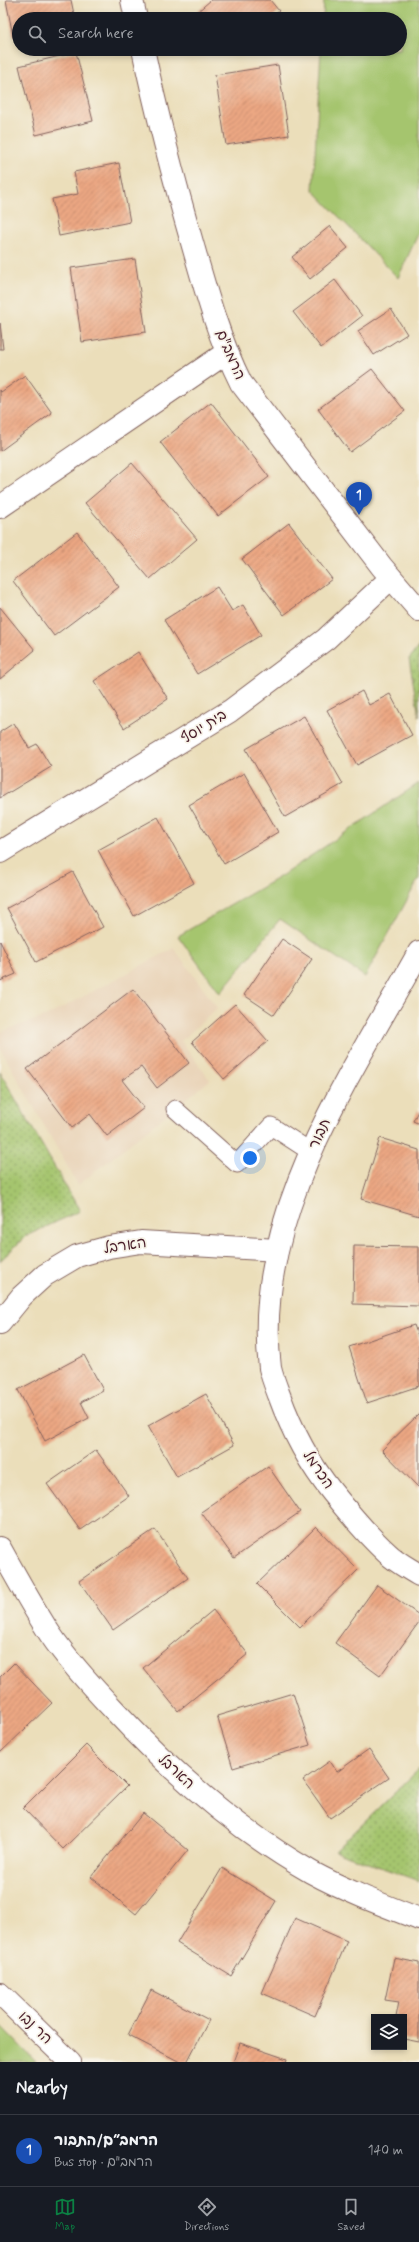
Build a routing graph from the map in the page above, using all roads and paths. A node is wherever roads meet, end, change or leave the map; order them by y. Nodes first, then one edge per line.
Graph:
1 (132, 0) edge
2 (135, 12) edge
3 (144, 56) edge
4 (226, 353) junction
5 (0, 507) edge
6 (391, 578) junction
7 (419, 610) edge
8 (0, 852) edge
9 (419, 952) edge
10 (175, 1109) dead end
11 (311, 1152) junction
12 (277, 1250) junction
13 (0, 1323) edge
14 (268, 1334) joint
15 (0, 1548) edge
16 (419, 1575) edge
17 (419, 1919) edge
18 (0, 1994) edge
19 (70, 2062) edge

1 - 2 street
3 - 4 street, הרמב"ם
4 - 5 street
4 - 6 street, הרמב"ם
6 - 7 street, הרמב"ם
6 - 8 street, בית יוסף
9 - 11 street, תבור
10 - 11 lane
11 - 12 street, תבור
12 - 13 street, הארבל
12 - 14 street, תבור
14 - 16 street, הכרמל
15 - 17 street, הארבל
18 - 19 street, הר נבו

